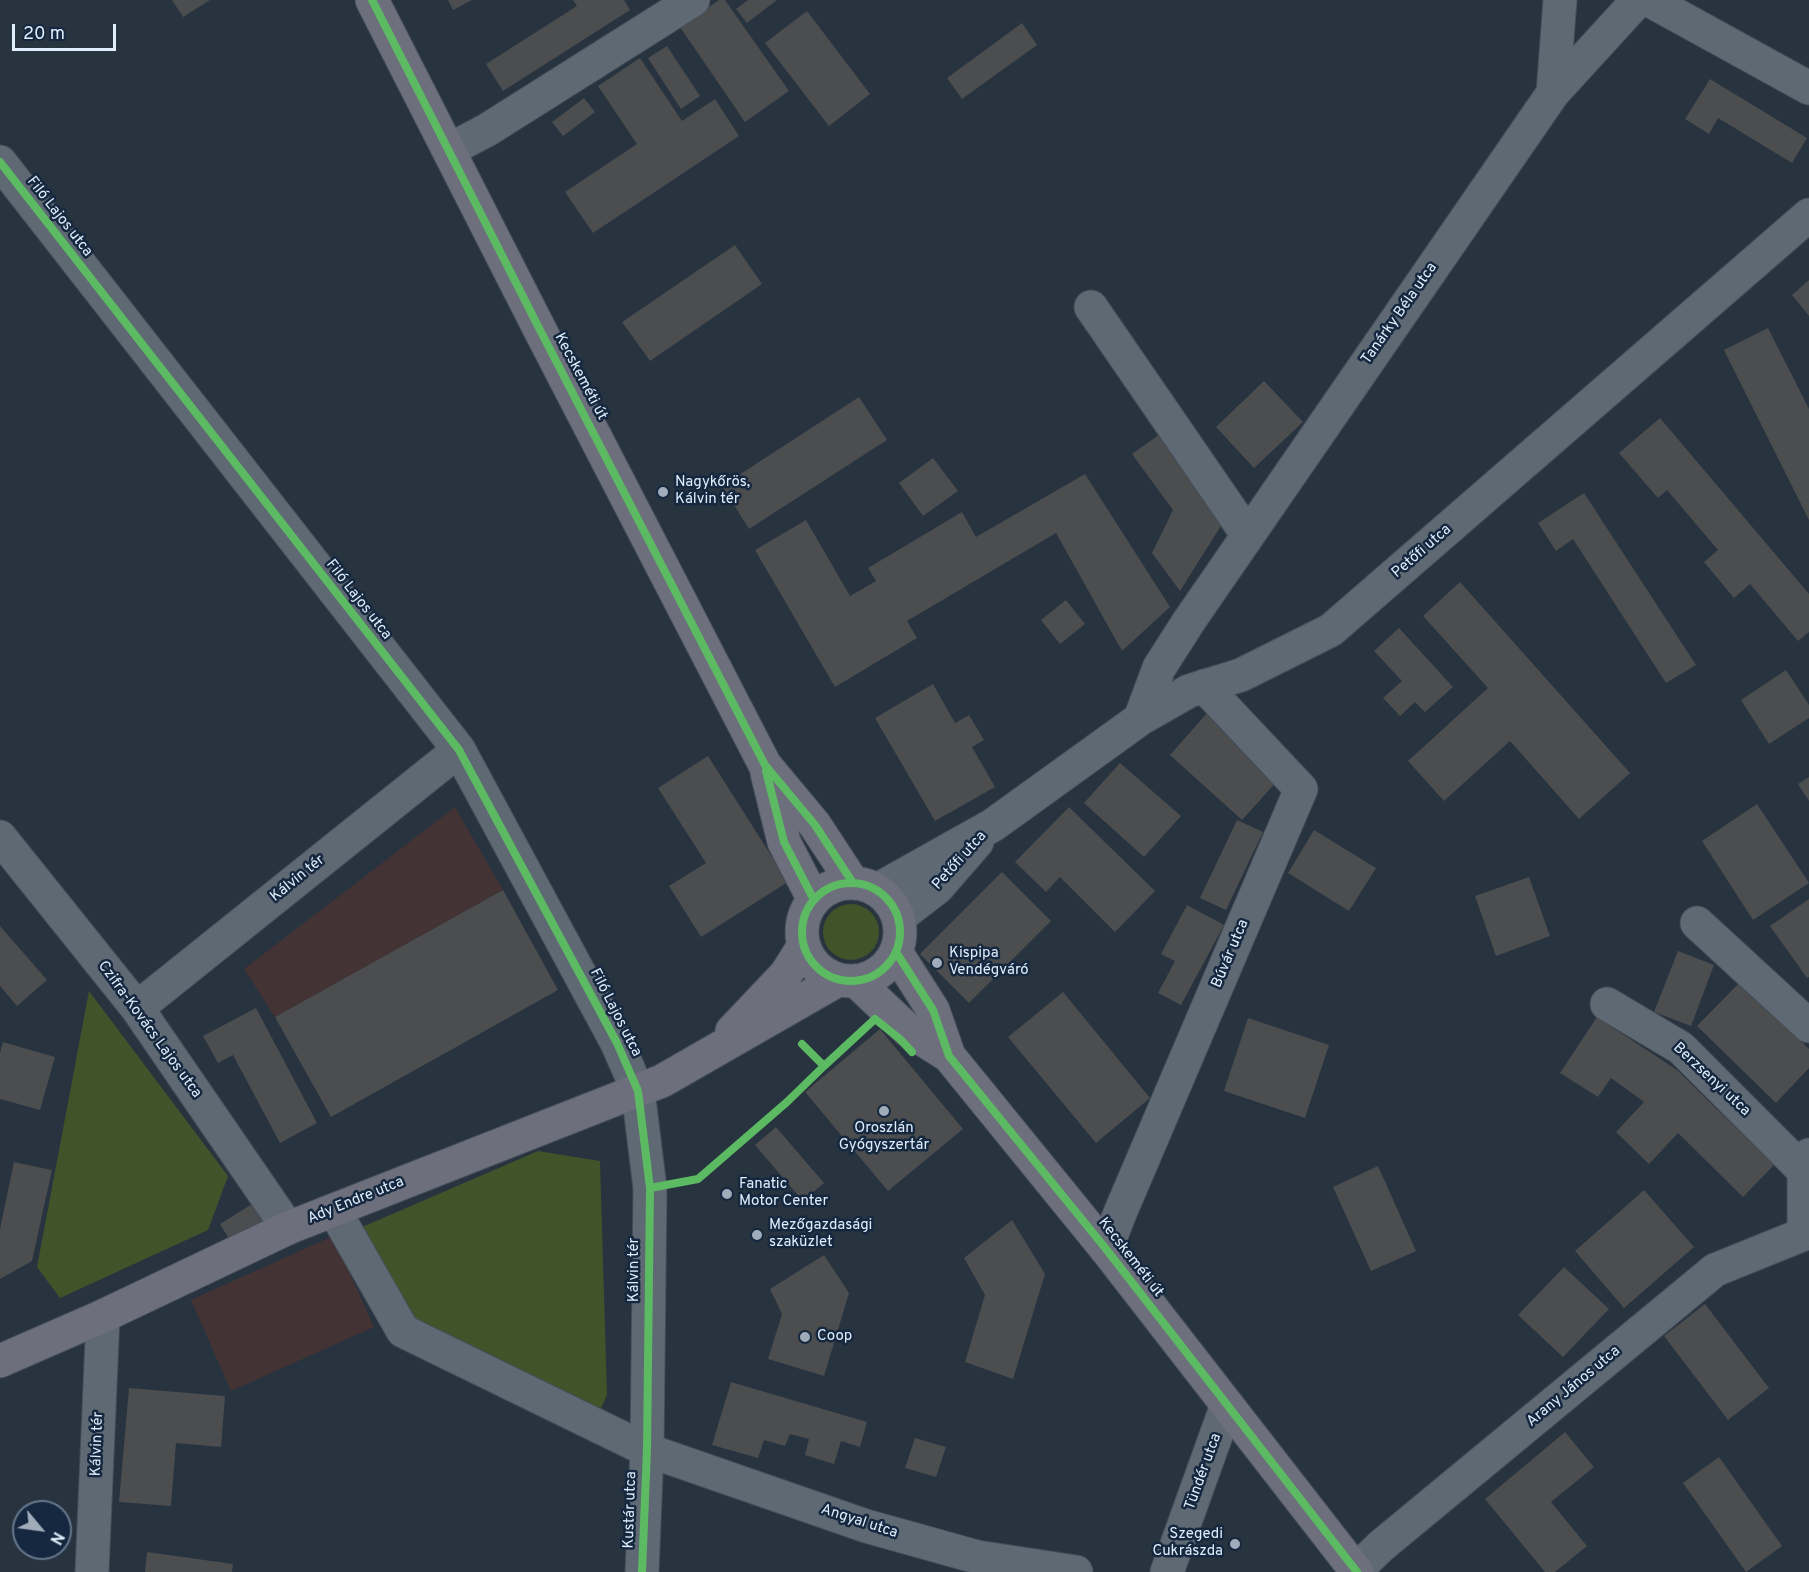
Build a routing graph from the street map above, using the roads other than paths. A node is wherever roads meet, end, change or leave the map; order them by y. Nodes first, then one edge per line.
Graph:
1 (372, 0) edge
2 (693, 0) edge
3 (1560, 0) edge
4 (1638, 0) edge
5 (1649, 0) edge
6 (1809, 88) edge
7 (1553, 93) junction
8 (449, 150) junction
9 (0, 162) edge
10 (1809, 215) edge
11 (1091, 307) dead end
12 (1247, 534) junction
13 (1204, 686) junction
14 (1140, 719) junction
15 (459, 750) junction
16 (765, 765) junction
17 (993, 825) junction
18 (0, 837) edge
19 (865, 886) junction
20 (814, 900) junction
21 (898, 918) junction
22 (1697, 923) dead end
23 (803, 947) junction
24 (896, 952) junction
25 (848, 981) junction
26 (1606, 1004) dead end
27 (137, 1008) junction
28 (1809, 1026) edge
29 (715, 1050) junction
30 (949, 1056) junction
31 (638, 1090) junction
32 (1806, 1163) edge
33 (334, 1210) junction
34 (288, 1228) junction
35 (1807, 1232) edge
36 (1107, 1249) junction
37 (103, 1316) junction
38 (0, 1361) edge
39 (1227, 1405) junction
40 (647, 1450) junction
41 (1356, 1571) edge
42 (92, 1572) edge
43 (642, 1572) edge
44 (1076, 1572) edge
45 (1167, 1572) edge

1 - 8 main road, Kecskeméti út
2 - 8 street
3 - 7 street
4 - 7 street, Tanárky Béla utca
5 - 6 street
7 - 12 street, Tanárky Béla utca
8 - 16 main road, Kecskeméti út
9 - 15 street, Filó Lajos utca
10 - 13 street, Petőfi utca
11 - 12 street
12 - 14 street, Tanárky Béla utca
13 - 14 street, Petőfi utca
13 - 36 street, Búvár utca
14 - 17 street, Petőfi utca
15 - 27 street, Kálvin tér
15 - 31 street, Filó Lajos utca
16 - 19 main road, Kecskeméti út
16 - 20 main road, Kecskeméti út
17 - 19 street, Petőfi utca
17 - 21 street, Petőfi utca
18 - 27 street, Czifra-Kovács Lajos utca
19 - 20 main road
19 - 21 main road
20 - 23 main road
21 - 24 main road
22 - 28 street
23 - 25 main road
23 - 29 main road, Ady Endre utca
24 - 25 main road
24 - 30 main road, Kecskeméti út
25 - 29 main road, Ady Endre utca
25 - 30 main road, Kecskeméti út
26 - 32 street, Berzsenyi utca
27 - 34 street, Czifra-Kovács Lajos utca
29 - 31 main road, Ady Endre utca
30 - 36 main road, Kecskeméti út
31 - 33 main road, Ady Endre utca
31 - 40 street, Kálvin tér
32 - 35 street, Berzsenyi utca
33 - 34 main road, Ady Endre utca
33 - 40 street
34 - 37 main road, Ady Endre utca
35 - 41 street, Arany János utca
36 - 39 main road, Kecskeméti út
37 - 38 main road, Ady Endre utca
37 - 42 street, Kálvin tér
39 - 41 main road, Kecskeméti út
39 - 45 street, Tündér utca
40 - 43 street, Kustár utca
40 - 44 street, Angyal utca

